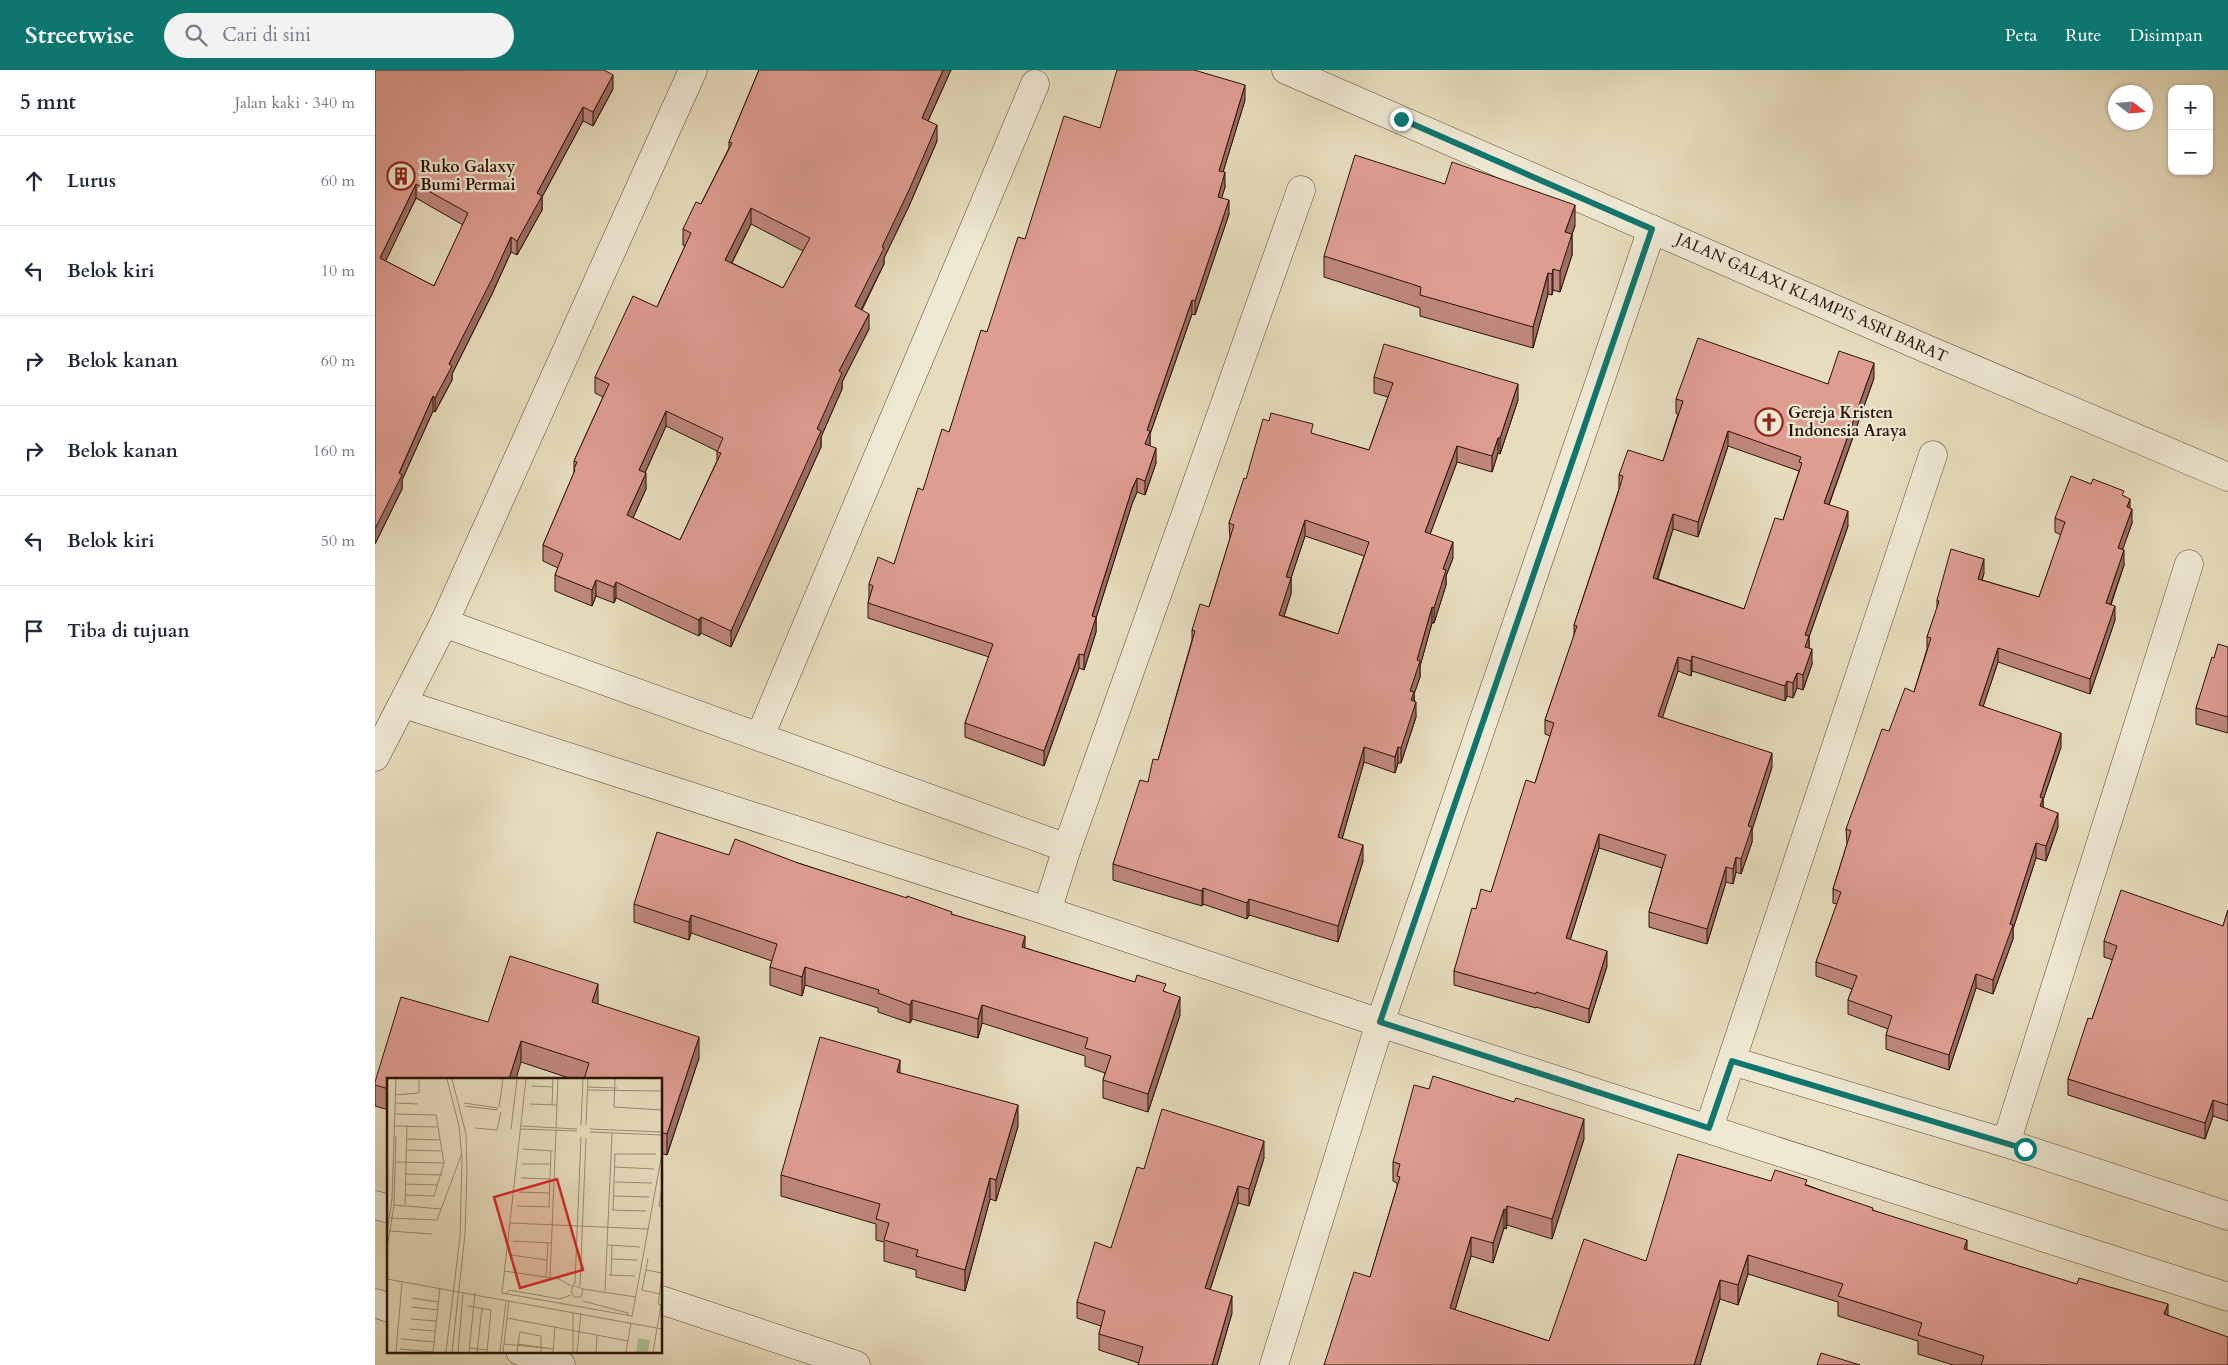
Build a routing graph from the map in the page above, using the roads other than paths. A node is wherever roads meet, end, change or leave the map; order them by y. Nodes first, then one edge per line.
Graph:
1 (693, 70) edge
2 (1286, 70) edge
3 (1035, 84) dead end
4 (1301, 190) dead end
5 (1652, 229) junction
6 (1933, 455) dead end
7 (2228, 477) edge
8 (2189, 564) dead end
9 (444, 623) junction
10 (404, 704) junction
11 (760, 736) junction
12 (375, 757) edge
13 (1067, 848) junction
14 (1047, 911) junction
15 (1380, 1022) junction
16 (1732, 1061) junction
17 (1709, 1128) junction
18 (2006, 1142) junction
19 (2228, 1216) edge
20 (2228, 1297) edge
21 (663, 1301) edge
22 (375, 1303) edge
23 (387, 1307) edge
24 (523, 1352) edge
25 (561, 1365) edge
26 (857, 1365) edge
27 (1274, 1365) edge

1 - 9 street
2 - 5 street, JALAN GALAXI KLAMPIS ASRI BARAT
3 - 11 street
4 - 13 street
5 - 7 street, JALAN GALAXI KLAMPIS ASRI BARAT
5 - 15 street
6 - 16 street
8 - 18 street
9 - 10 street
9 - 11 street
10 - 12 street
10 - 14 street
11 - 13 street
13 - 14 street
14 - 15 street
15 - 17 street
15 - 27 street
16 - 17 street
16 - 18 street
17 - 20 street
18 - 19 street
21 - 26 street
22 - 23 street
24 - 25 street

